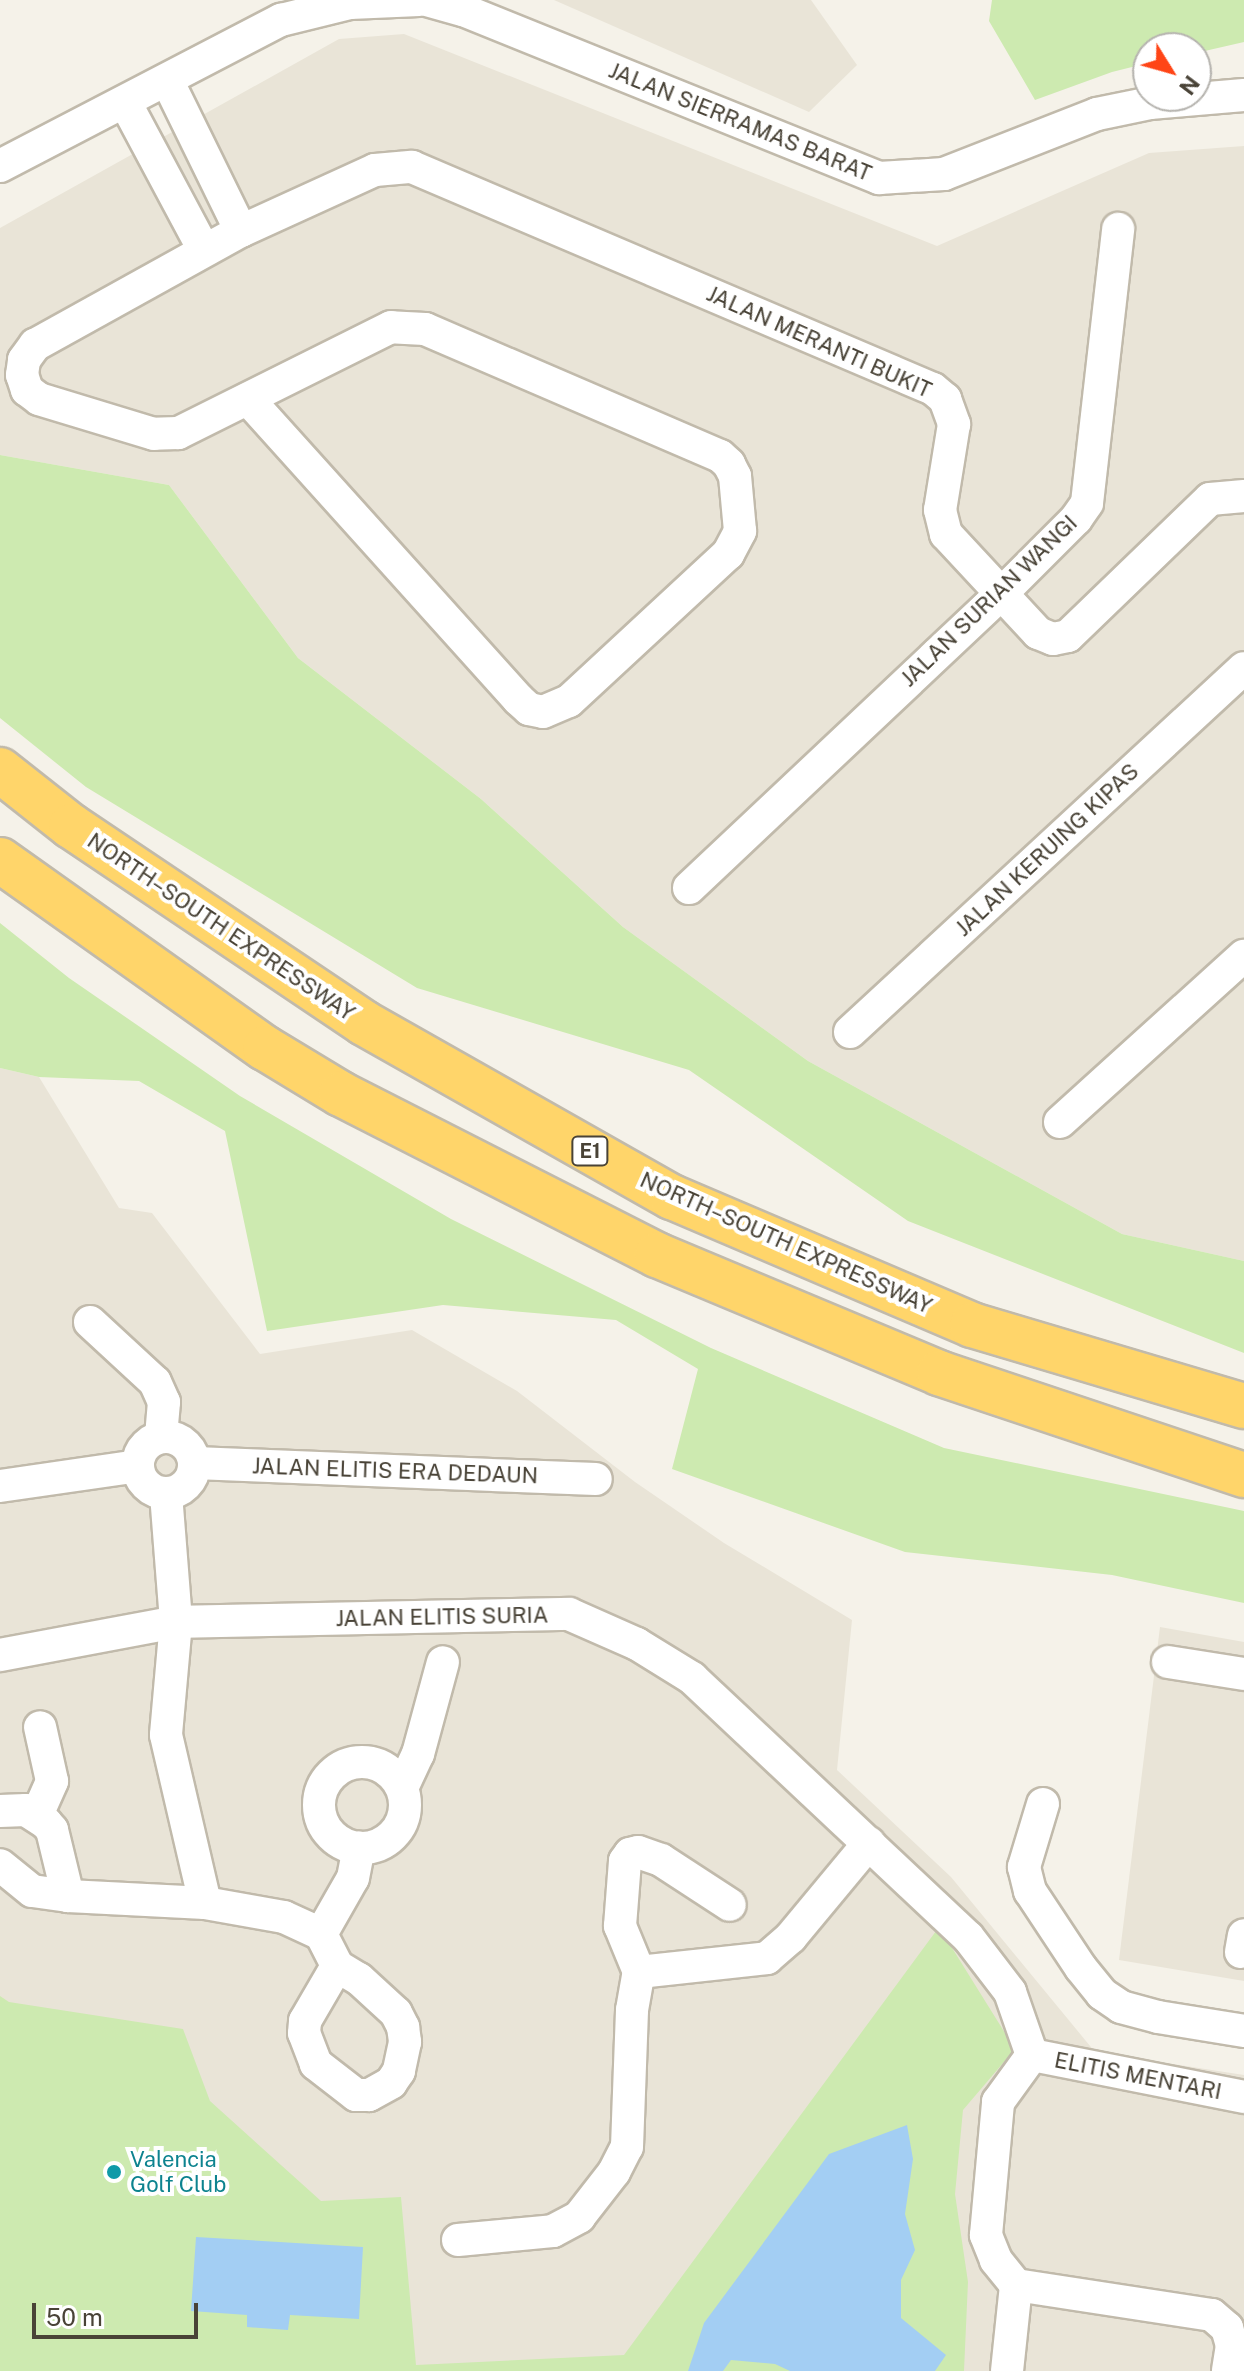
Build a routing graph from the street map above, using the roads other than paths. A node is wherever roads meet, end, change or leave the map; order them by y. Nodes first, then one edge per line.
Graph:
1 (419, 0) edge
2 (427, 0) edge
3 (279, 10) edge
4 (167, 80) junction
5 (1244, 95) edge
6 (125, 102) junction
7 (0, 166) edge
8 (1118, 229) dead end
9 (241, 231) junction
10 (204, 250) junction
11 (248, 399) junction
12 (1244, 496) edge
13 (1002, 593) junction
14 (1244, 668) edge
15 (0, 770) edge
16 (0, 860) edge
17 (689, 888) dead end
18 (1244, 956) edge
19 (850, 1032) dead end
20 (1060, 1122) dead end
21 (90, 1322) dead end
22 (1244, 1406) edge
23 (161, 1437) junction
24 (195, 1463) junction
25 (138, 1466) junction
26 (1244, 1475) edge
27 (596, 1479) dead end
28 (0, 1486) edge
29 (166, 1494) junction
30 (176, 1622) junction
31 (0, 1655) edge
32 (443, 1662) dead end
33 (1168, 1662) dead end
34 (1244, 1674) edge
35 (40, 1727) dead end
36 (402, 1788) junction
37 (1043, 1804) dead end
38 (0, 1811) edge
39 (37, 1815) junction
40 (869, 1843) junction
41 (359, 1848) junction
42 (0, 1865) edge
43 (68, 1896) junction
44 (205, 1903) junction
45 (730, 1905) dead end
46 (321, 1934) junction
47 (337, 1966) dead end
48 (639, 1972) junction
49 (1244, 2031) edge
50 (1032, 2055) junction
51 (1244, 2097) edge
52 (458, 2240) dead end
53 (1016, 2285) junction
54 (1007, 2371) edge
55 (1228, 2371) edge

1 - 3 street
2 - 5 street, JALAN SIERRAMAS BARAT
3 - 4 street
4 - 6 street
4 - 9 street
6 - 7 street
6 - 10 street
8 - 13 street, JALAN SURIAN WANGI
9 - 10 street, JALAN MERANTI BUKIT
9 - 13 street, JALAN MERANTI BUKIT
10 - 11 street, JALAN MERANTI BUKIT
11 - 11 street, JALAN MERANTI BUKIT
12 - 13 street, JALAN MERANTI BUKIT
13 - 17 street, JALAN SURIAN WANGI
14 - 19 street, JALAN KERUING KIPAS
15 - 22 highway, NORTH–SOUTH EXPRESSWAY / E1
16 - 26 highway
18 - 20 street
21 - 23 street
23 - 24 street
23 - 25 street
24 - 27 street, JALAN ELITIS ERA DEDAUN
24 - 29 street
25 - 28 street
25 - 29 street
29 - 30 street
30 - 31 street, JALAN ELITIS SURIA
30 - 40 street, JALAN ELITIS SURIA
30 - 44 street
32 - 36 street
33 - 34 street
35 - 39 street
36 - 41 street
36 - 41 street
37 - 49 street
38 - 39 street
39 - 43 street
40 - 48 street
40 - 50 street, JALAN ELITIS SURIA
41 - 46 street
42 - 43 street
43 - 44 street
44 - 46 street
45 - 48 street
46 - 47 street
48 - 52 street
50 - 51 street, ELITIS MENTARI
50 - 53 street
53 - 54 street
53 - 55 street

